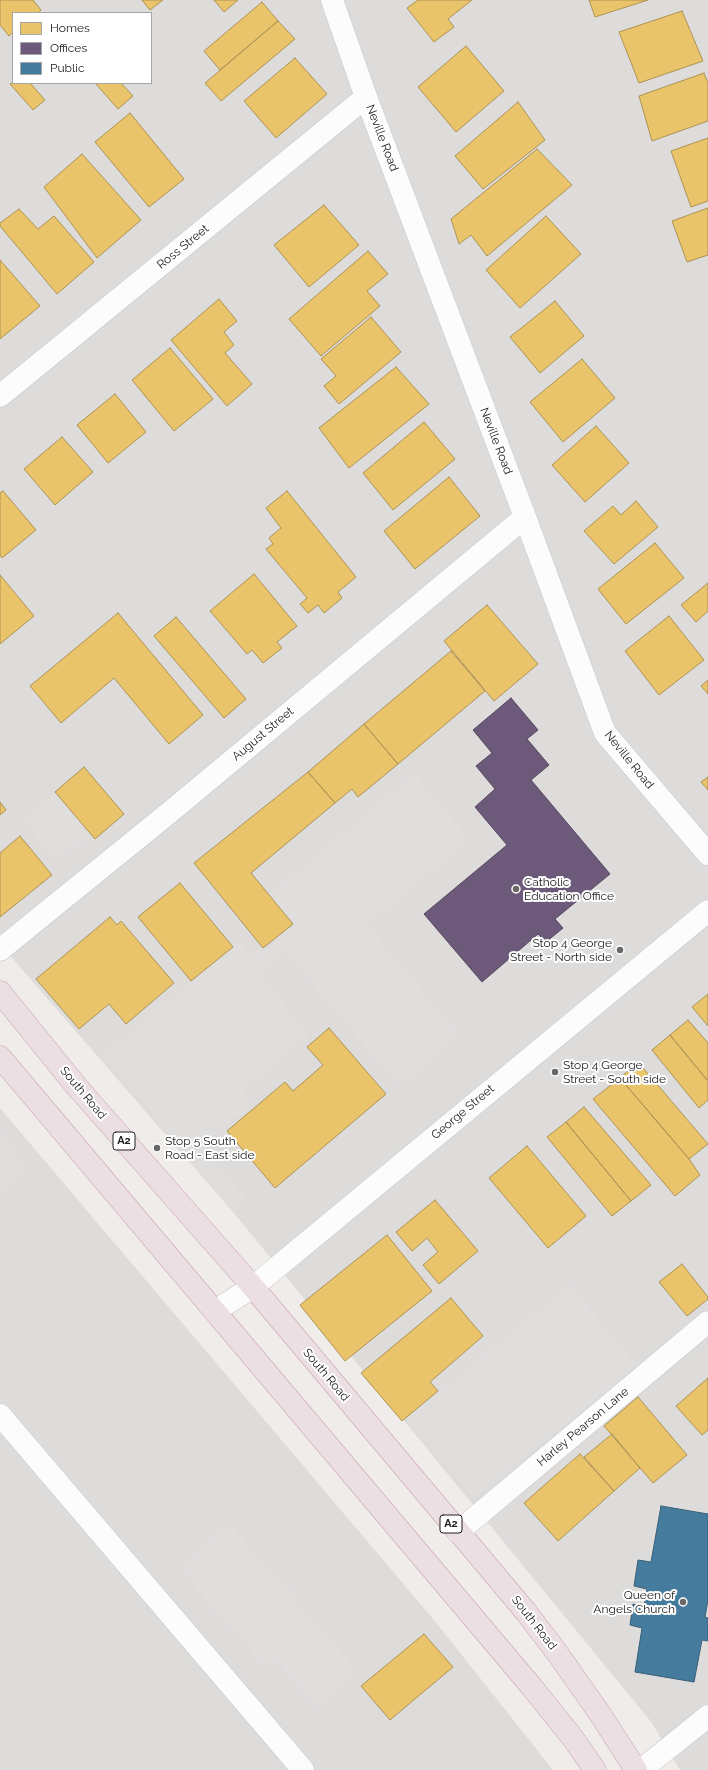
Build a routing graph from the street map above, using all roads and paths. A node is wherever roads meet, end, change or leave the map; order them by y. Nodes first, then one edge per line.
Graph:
1 (332, 0) edge
2 (366, 97) junction
3 (0, 396) edge
4 (525, 517) junction
5 (708, 854) edge
6 (708, 911) edge
7 (0, 950) edge
8 (0, 992) edge
9 (0, 1057) edge
10 (253, 1287) junction
11 (216, 1311) junction
12 (708, 1322) edge
13 (0, 1415) edge
14 (458, 1532) junction
15 (708, 1716) edge
16 (303, 1770) edge
17 (595, 1770) edge
18 (636, 1770) edge
19 (641, 1770) edge

1 - 2 street, Neville Road
2 - 3 street, Ross Street
2 - 4 street, Neville Road
4 - 5 street, Neville Road
4 - 7 street, August Street
6 - 10 street, George Street
8 - 10 highway, South Road / A2
9 - 11 highway
10 - 11 street, George Street
10 - 14 highway, South Road / A2
11 - 17 highway
12 - 14 street, Harley Pearson Lane
13 - 16 street
14 - 18 highway, South Road / A2
15 - 19 street

